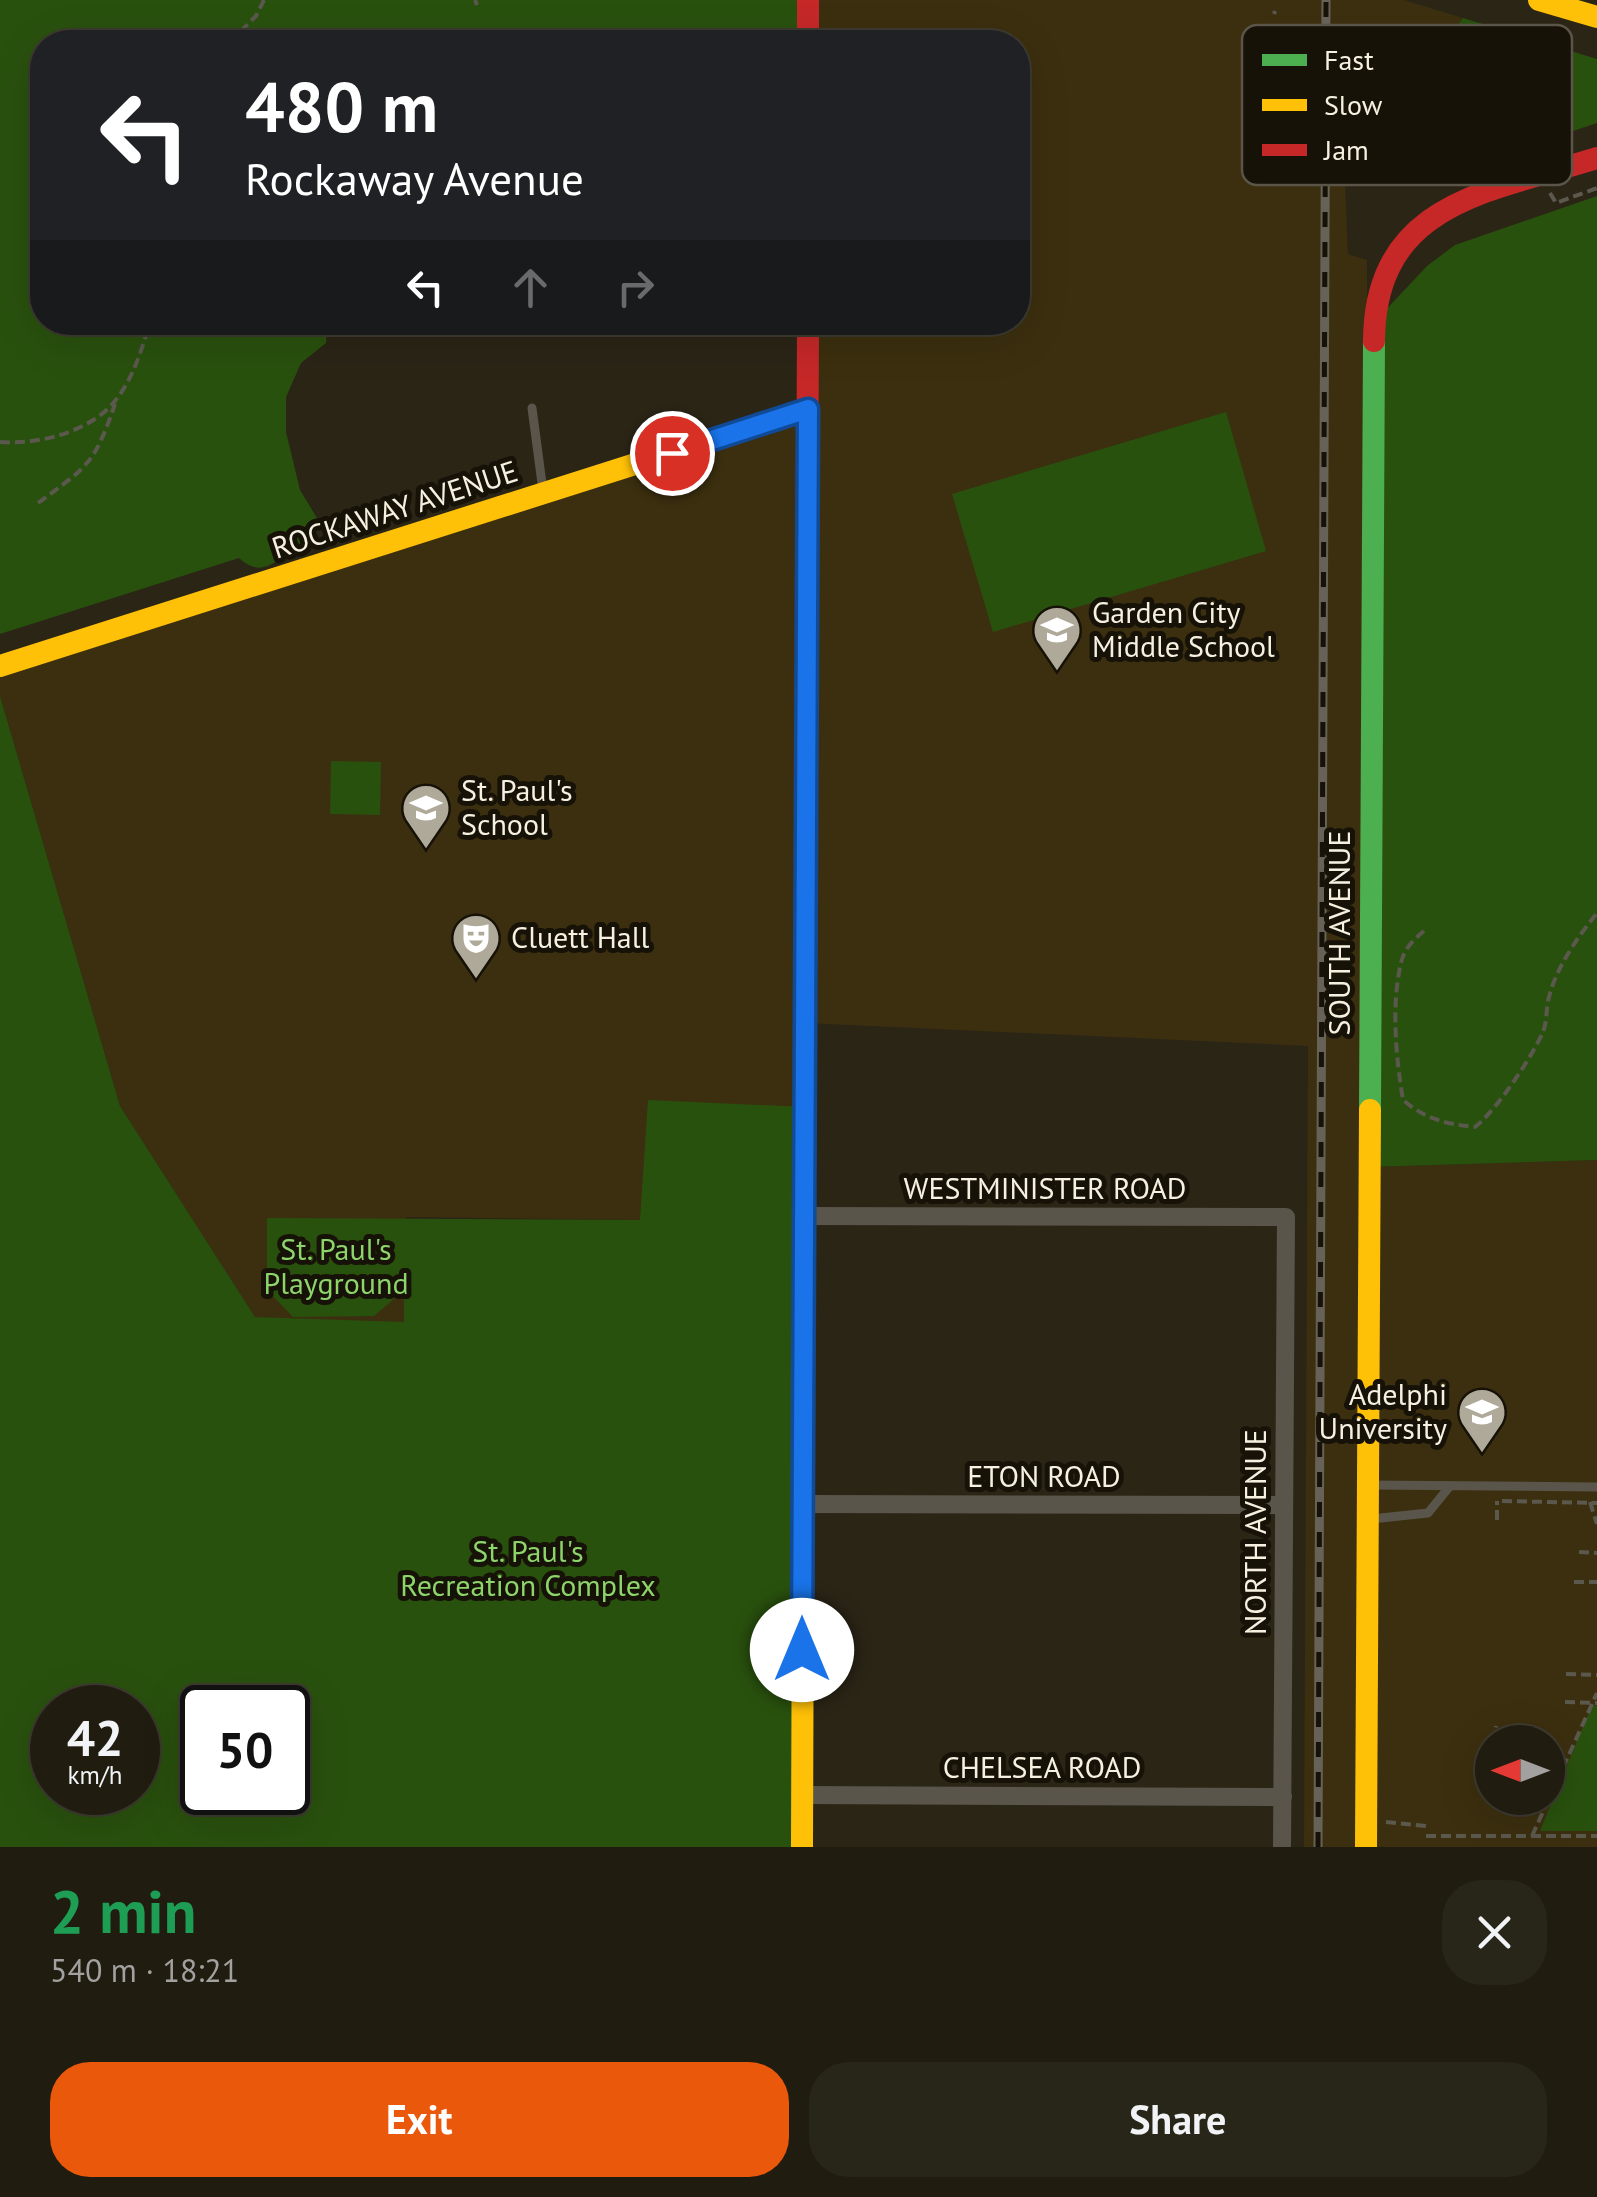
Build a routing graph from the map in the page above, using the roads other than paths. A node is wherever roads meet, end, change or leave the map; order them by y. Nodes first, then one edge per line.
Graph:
1 (808, 0) edge
2 (1539, 0) edge
3 (1597, 17) edge
4 (808, 30) edge
5 (1597, 158) edge
6 (1572, 166) edge
7 (1511, 185) edge
8 (808, 335) edge
9 (532, 408) dead end
10 (808, 409) junction
11 (543, 494) junction
12 (0, 666) edge
13 (804, 1216) junction
14 (1286, 1217) joint
15 (1368, 1486) junction
16 (1450, 1486) junction
17 (1597, 1487) edge
18 (803, 1504) junction
19 (1284, 1506) junction
20 (1368, 1520) junction
21 (802, 1795) junction
22 (1283, 1796) junction
23 (802, 1847) edge
24 (1282, 1847) edge
25 (1366, 1847) edge

1 - 4 main road
2 - 3 main road
5 - 6 main road, SOUTH AVENUE
7 - 15 main road, SOUTH AVENUE
8 - 10 main road
9 - 11 lane
10 - 11 main road, ROCKAWAY AVENUE
10 - 13 main road
11 - 12 main road, ROCKAWAY AVENUE
13 - 14 street, WESTMINISTER ROAD
13 - 18 main road
14 - 19 street, NORTH AVENUE
15 - 16 lane
15 - 20 main road, SOUTH AVENUE
16 - 17 lane
16 - 20 lane
18 - 19 street, ETON ROAD
18 - 21 main road
19 - 22 street, NORTH AVENUE
20 - 25 main road, SOUTH AVENUE
21 - 22 street, CHELSEA ROAD
21 - 23 main road
22 - 24 street, NORTH AVENUE

